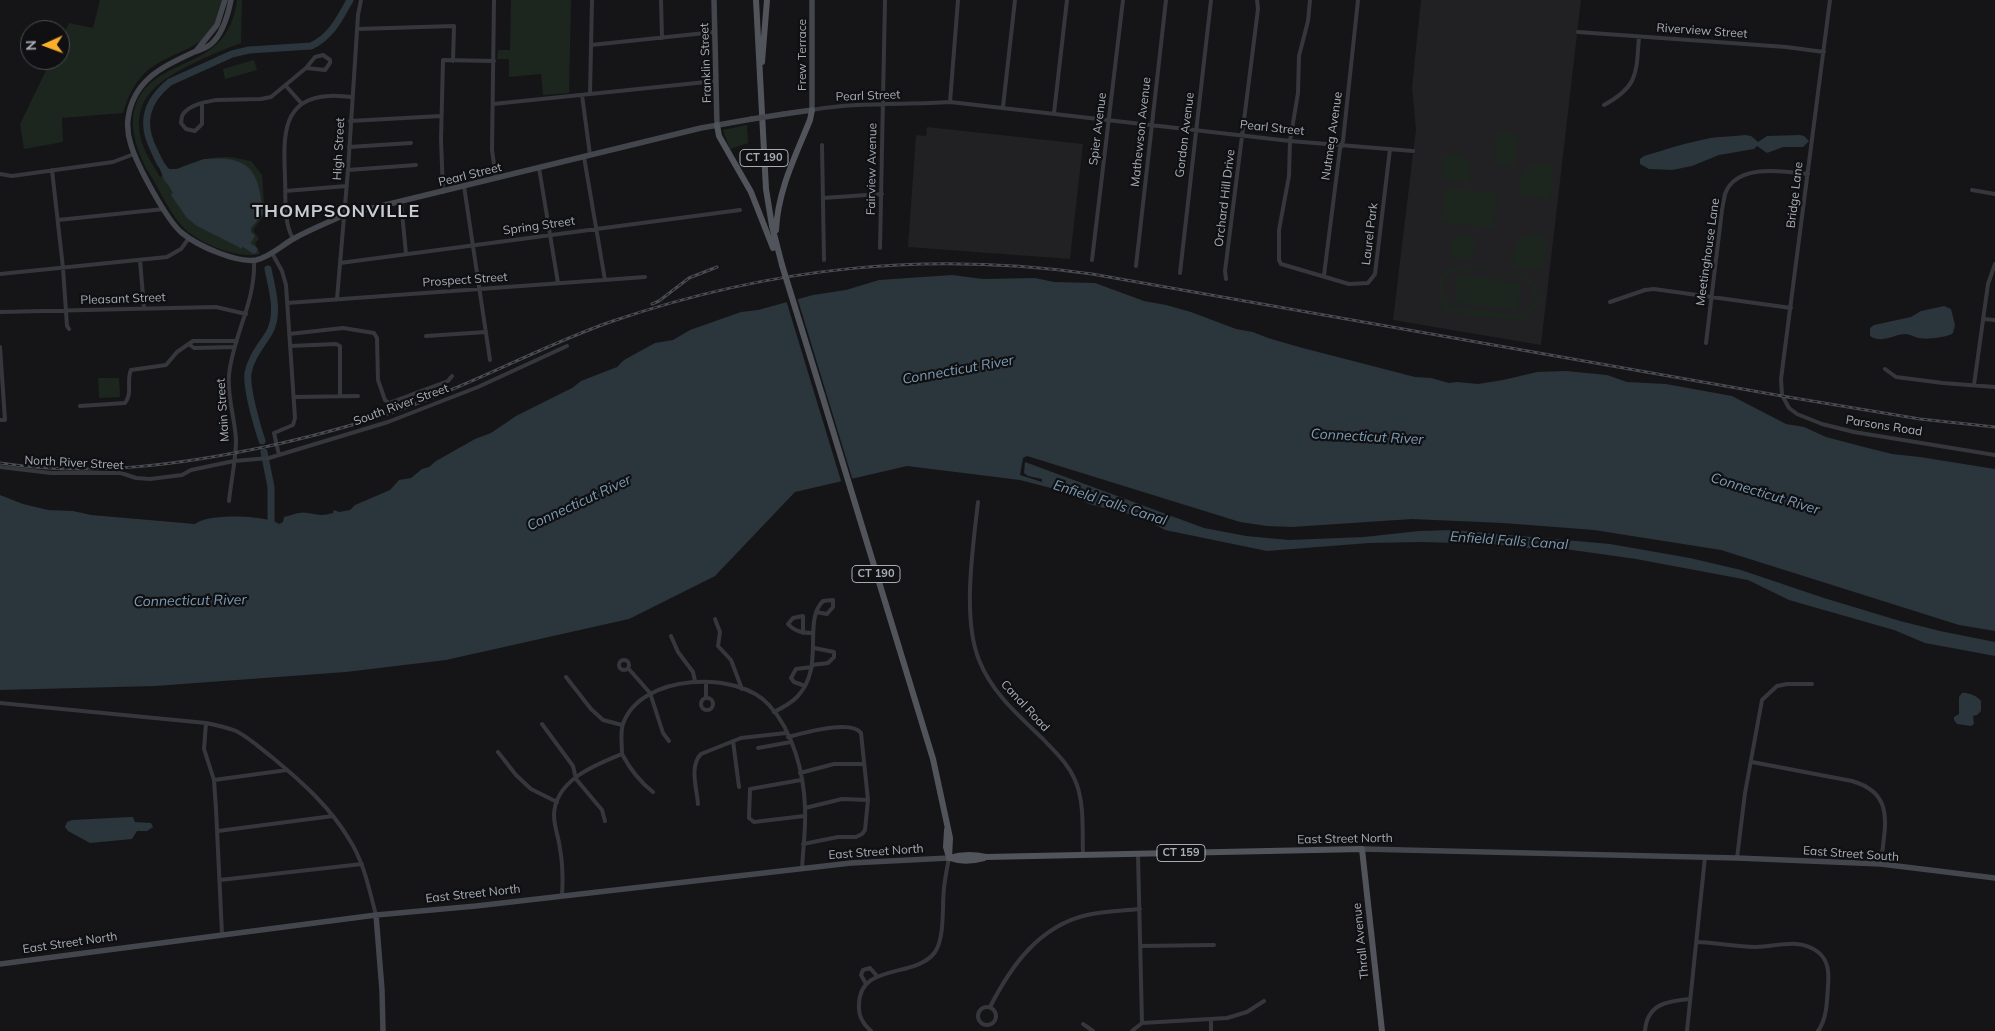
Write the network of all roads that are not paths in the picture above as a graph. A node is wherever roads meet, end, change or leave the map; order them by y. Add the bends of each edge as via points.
1 (225, 0) edge
2 (231, 0) edge
3 (361, 0) edge
4 (494, 0) edge
5 (592, 0) edge
6 (661, 0) edge
7 (714, 0) edge
8 (756, 0) edge
9 (768, 0) edge
10 (812, 0) edge
11 (885, 0) edge
12 (958, 0) edge
13 (1015, 0) edge
14 (1067, 0) edge
15 (1123, 0) edge
16 (1166, 0) edge
17 (1211, 0) edge
18 (1257, 0) edge
19 (1310, 0) edge
20 (1358, 0) edge
21 (1830, 0) edge
22 (357, 29) junction
23 (715, 32) junction
24 (1578, 32) dead end
25 (1639, 37) junction
26 (662, 38) junction
27 (591, 45) junction
28 (196, 51) junction
29 (1824, 52) junction
30 (453, 61) junction
31 (494, 61) junction
32 (306, 68) junction
33 (760, 76) junction
34 (716, 81) junction
35 (286, 86) junction
36 (590, 94) junction
37 (582, 95) junction
38 (352, 97) junction
39 (950, 102) junction
40 (202, 104) junction
41 (302, 104) junction
42 (493, 104) junction
43 (883, 105) junction
44 (1604, 105) dead end
45 (1003, 107) junction
46 (812, 110) junction
47 (1054, 113) junction
48 (441, 116) junction
49 (1109, 119) junction
50 (350, 122) junction
51 (1152, 124) junction
52 (717, 125) junction
53 (1196, 130) junction
54 (1243, 136) junction
55 (1290, 141) junction
56 (411, 142) dead end
57 (822, 145) dead end
58 (1340, 145) junction
59 (350, 148) junction
60 (1390, 149) junction
61 (1414, 151) dead end
62 (134, 154) junction
63 (587, 156) junction
64 (416, 165) dead end
65 (538, 168) junction
66 (52, 170) junction
67 (348, 170) junction
68 (0, 174) edge
69 (1808, 174) junction
70 (496, 178) junction
71 (347, 186) junction
72 (464, 186) junction
73 (1972, 190) dead end
74 (285, 192) junction
75 (444, 192) junction
76 (882, 194) junction
77 (1995, 194) edge
78 (823, 198) junction
79 (401, 202) junction
80 (164, 209) junction
81 (740, 210) dead end
82 (344, 215) junction
83 (58, 220) junction
84 (597, 229) junction
85 (550, 235) junction
86 (189, 238) junction
87 (775, 238) junction
88 (294, 239) junction
89 (474, 245) junction
90 (880, 248) dead end
91 (272, 252) junction
92 (406, 254) junction
93 (140, 260) junction
94 (254, 260) junction
95 (824, 260) dead end
96 (1092, 260) dead end
97 (340, 263) junction
98 (781, 263) junction
99 (1995, 264) edge
100 (1136, 266) dead end
101 (63, 268) junction
102 (1180, 273) dead end
103 (0, 274) edge
104 (1324, 275) junction
105 (645, 277) dead end
106 (1226, 279) dead end
107 (605, 280) junction
108 (558, 283) junction
109 (480, 289) junction
110 (1712, 296) junction
111 (336, 299) junction
112 (1610, 302) dead end
113 (287, 303) junction
114 (144, 308) junction
115 (1791, 308) junction
116 (66, 311) junction
117 (0, 312) edge
118 (246, 314) junction
119 (1983, 319) junction
120 (1995, 320) edge
121 (69, 329) dead end
122 (486, 332) junction
123 (290, 334) junction
124 (426, 336) dead end
125 (237, 341) junction
126 (1706, 343) dead end
127 (190, 345) junction
128 (290, 346) junction
129 (567, 346) dead end
130 (0, 347) edge
131 (235, 347) junction
132 (0, 352) edge
133 (490, 360) dead end
134 (1885, 369) dead end
135 (452, 376) dead end
136 (1974, 385) junction
137 (1995, 387) edge
138 (1, 388) edge
139 (1782, 394) joint
140 (340, 396) junction
141 (358, 396) dead end
142 (294, 397) junction
143 (80, 406) dead end
144 (2, 420) edge
145 (1995, 455) edge
146 (279, 456) junction
147 (234, 461) junction
148 (0, 467) edge
149 (229, 501) dead end
150 (978, 502) dead end
151 (816, 612) junction
152 (715, 619) dead end
153 (803, 633) junction
154 (813, 633) junction
155 (671, 636) dead end
156 (814, 648) junction
157 (812, 666) junction
158 (628, 668) dead end
159 (566, 677) dead end
160 (695, 681) junction
161 (706, 682) junction
162 (1812, 684) dead end
163 (805, 686) junction
164 (742, 689) junction
165 (650, 693) junction
166 (706, 698) dead end
167 (0, 703) edge
168 (774, 712) junction
169 (206, 723) junction
170 (542, 724) dead end
171 (622, 725) junction
172 (787, 735) junction
173 (669, 740) dead end
174 (733, 741) junction
175 (791, 742) junction
176 (758, 748) dead end
177 (498, 752) dead end
178 (622, 754) junction
179 (1752, 762) junction
180 (864, 764) junction
181 (287, 770) junction
182 (800, 773) junction
183 (576, 779) junction
184 (214, 780) junction
185 (801, 780) junction
186 (739, 787) dead end
187 (654, 792) dead end
188 (868, 800) junction
189 (557, 802) junction
190 (698, 804) dead end
191 (805, 808) junction
192 (333, 816) junction
193 (804, 816) junction
194 (605, 821) dead end
195 (218, 831) junction
196 (803, 844) junction
197 (1362, 849) junction
198 (1138, 854) junction
199 (1084, 855) junction
200 (1705, 857) junction
201 (949, 858) junction
202 (1737, 858) junction
203 (362, 864) junction
204 (1881, 864) junction
205 (802, 869) junction
206 (1995, 878) edge
207 (220, 880) junction
208 (562, 896) junction
209 (1140, 910) junction
210 (376, 915) junction
211 (222, 934) junction
212 (1697, 942) junction
213 (1214, 945) dead end
214 (1141, 946) junction
215 (0, 964) edge
216 (877, 976) junction
217 (866, 984) junction
218 (1690, 999) junction
219 (1264, 1001) dead end
220 (990, 1007) junction
221 (1211, 1019) junction
222 (1142, 1023) junction
223 (1083, 1024) dead end
224 (383, 1031) edge
225 (871, 1031) edge
226 (1093, 1031) edge
227 (1132, 1031) edge
228 (1211, 1031) edge
229 (1382, 1031) edge
230 (1645, 1031) edge
231 (1687, 1031) edge
232 (1818, 1031) edge

1 - 28 main road via 217,25
2 - 28 main road via 216,39 206,48
3 - 22 street, High Street
4 - 31 street
5 - 27 street
6 - 26 street
7 - 23 main road, Franklin Street
8 - 33 main road, CT 190
9 - 33 main road, CT 190
10 - 46 main road, Frew Terrace
11 - 43 street, Fairview Avenue
12 - 39 street
13 - 45 street
14 - 47 street
15 - 49 street, Spier Avenue
16 - 51 street, Mathewson Avenue
17 - 53 street, Gordon Avenue
18 - 54 street, Orchard Hill Drive
19 - 55 street
20 - 58 street, Nutmeg Avenue
21 - 29 street, Bridge Lane
22 - 30 street via 454,26
22 - 38 street, High Street
23 - 26 street
23 - 34 main road, Franklin Street
24 - 25 street, Riverview Street
25 - 29 street, Riverview Street
25 - 44 street via 1635,76 1631,84
26 - 27 street
27 - 36 street
28 - 62 main road via 155,72 137,93 128,123 128,137
29 - 69 street, Bridge Lane
30 - 31 street
30 - 48 street via 443,60
31 - 42 street
32 - 32 street via 318,56 324,55 330,60 325,70
32 - 35 street
33 - 87 main road, CT 190 via 765,177
34 - 36 street
34 - 52 main road, Franklin Street
35 - 40 street via 268,98 216,100
35 - 41 street
36 - 37 street
37 - 42 street
37 - 63 street
38 - 41 street via 322,96
38 - 50 street, High Street
39 - 43 street, Pearl Street
39 - 45 street, Pearl Street
40 - 40 street via 202,124 195,130 186,129 181,123 182,114
41 - 74 street via 292,114 286,128
42 - 70 street via 492,150
43 - 46 street, Pearl Street via 851,104
43 - 76 street, Fairview Avenue
45 - 47 street, Pearl Street
46 - 52 main road, Pearl Street, bridge
46 - 87 main road via 781,192
47 - 49 street, Pearl Street
48 - 50 street
48 - 75 street
49 - 51 street, Pearl Street
49 - 96 street, Spier Avenue
50 - 59 street, High Street
51 - 53 street, Pearl Street
51 - 100 street, Mathewson Avenue
52 - 63 main road, Pearl Street
52 - 98 main road via 721,140 747,184
53 - 54 street, Pearl Street
53 - 102 street, Gordon Avenue
54 - 55 street, Pearl Street
54 - 106 street, Orchard Hill Drive
55 - 58 street, Pearl Street
55 - 104 street, Laurel Park via 1289,176 1279,230 1279,260 1284,266
56 - 59 street
57 - 78 street
58 - 60 street, Pearl Street
58 - 104 street, Nutmeg Avenue
59 - 67 street, High Street
60 - 61 street, Pearl Street
60 - 104 street, Laurel Park via 1376,274 1368,282 1358,284 1340,282
62 - 66 street via 113,162
62 - 80 main road
63 - 65 main road, Pearl Street
63 - 84 street
64 - 67 street
65 - 70 main road, Pearl Street
65 - 85 street
66 - 68 street via 12,176
66 - 83 street
67 - 71 street, High Street
69 - 110 street, Meetinghouse Lane via 1758,171 1736,180 1728,188 1722,210
69 - 115 street, Bridge Lane
70 - 72 main road, Pearl Street
71 - 74 street
71 - 82 street, High Street
72 - 75 main road, Pearl Street
72 - 89 street
73 - 77 street
74 - 88 street via 286,222
75 - 79 main road, Pearl Street
76 - 78 street
76 - 90 street, Fairview Avenue
78 - 95 street
79 - 82 main road, Pearl Street
79 - 92 street
80 - 83 street
80 - 86 main road
81 - 84 street, Spring Street
82 - 88 main road, Pearl Street
82 - 97 street, High Street
83 - 101 street
84 - 85 street, Spring Street
84 - 107 street
85 - 89 street, Spring Street
85 - 108 street
86 - 93 street via 170,256
86 - 94 main road via 220,254
87 - 98 main road, CT 190
88 - 91 main road, Pearl Street
89 - 92 street, Spring Street
89 - 109 street
91 - 94 main road, Pearl Street
91 - 113 street via 284,276
92 - 97 street, Spring Street
93 - 101 street
93 - 114 street
94 - 118 street, Main Street via 253,289
97 - 111 street, High Street
98 - 201 main road, CT 190, bridge via 931,753 950,838
99 - 119 street via 1988,284
101 - 103 street
101 - 116 street
105 - 107 street, Prospect Street
107 - 108 street, Prospect Street
108 - 109 street, Prospect Street
109 - 111 street, Prospect Street
109 - 122 street
110 - 112 street via 1654,289
110 - 115 street
110 - 126 street, Meetinghouse Lane
111 - 113 street, Prospect Street
113 - 123 street
114 - 116 street, Pleasant Street
114 - 118 street, Pleasant Street via 216,307
115 - 139 street, Bridge Lane via 1781,379
116 - 117 street, Pleasant Street
116 - 121 street
118 - 125 street, Main Street
119 - 120 street
119 - 136 street
122 - 124 street
122 - 133 street
123 - 128 street
123 - 135 street via 343,328 374,333 377,338 378,380 389,403 448,381
125 - 127 street via 193,342
125 - 131 street, Main Street
127 - 131 street via 194,348
127 - 143 street via 177,352 166,365 131,370 125,403
128 - 140 street via 340,346
128 - 142 street
129 - 146 street, South River Street via 478,387 404,416
130 - 132 street
131 - 147 street, Main Street via 229,381 236,440
132 - 138 street
134 - 136 street via 1896,377
136 - 137 street
138 - 144 street
139 - 145 street, Parsons Road via 1794,412 1835,428
140 - 141 street
140 - 142 street
142 - 146 street via 294,424 274,433
146 - 147 street, South River Street
147 - 148 street, North River Street via 181,475 150,479 122,474 51,473
147 - 149 street, Main Street
150 - 199 street, Canal Road via 970,601 975,650 994,689 1063,759 1072,773 1080,798
151 - 151 street via 823,601 833,600 833,607 827,614
151 - 154 street
152 - 164 street via 720,632 718,646 731,660
153 - 153 street via 788,624 793,618 803,616
153 - 154 street
154 - 156 street
155 - 160 street
156 - 157 street
156 - 157 street via 830,650 834,656 828,663
157 - 163 street
157 - 163 street via 796,669 791,678
158 - 165 street
159 - 171 street via 591,710 604,720
160 - 161 street
160 - 165 street via 666,686
161 - 164 street
161 - 166 street
162 - 179 street via 1778,686 1762,700
163 - 168 street via 798,696
164 - 168 street via 762,699
165 - 171 street via 634,706
165 - 173 street via 663,733
167 - 169 street
168 - 172 street
169 - 181 street via 236,731
169 - 184 street via 204,749
170 - 183 street via 572,766
171 - 178 street
172 - 174 street
172 - 175 street
172 - 180 street via 831,728 858,729
174 - 186 street
174 - 190 street via 697,758
175 - 176 street
175 - 182 street
177 - 189 street via 516,776 531,789
178 - 183 street
178 - 187 street via 645,786
179 - 202 street
179 - 204 street via 1852,781 1877,793 1885,811
180 - 182 street via 834,764
180 - 188 street
181 - 184 street
181 - 192 street
182 - 185 street
183 - 189 street via 564,787
183 - 194 street via 602,810
184 - 195 street
185 - 191 street
185 - 193 street via 750,789 749,818 754,822
188 - 191 street via 842,799
188 - 196 street via 866,824 860,836
189 - 208 street via 554,814 563,876
191 - 193 street
192 - 195 street
192 - 203 street
193 - 196 street
195 - 207 street
196 - 205 street
197 - 198 main road, East Street North / CT 159
197 - 200 main road, East Street North / CT 159
197 - 229 main road, Thrall Avenue
198 - 199 main road, East Street North / CT 159
198 - 209 street
199 - 201 main road, East Street North / CT 159 via 960,855
200 - 202 main road, East Street South / CT 159
200 - 212 street
201 - 205 main road, East Street North / CT 159
201 - 216 street via 936,950 920,962
202 - 204 main road, East Street South / CT 159
203 - 207 street
203 - 210 street
204 - 206 main road, East Street South / CT 159
205 - 208 main road, East Street North / CT 159
207 - 211 street
208 - 210 main road, East Street North / CT 159
209 - 214 street
209 - 220 street via 1086,916 1052,930 1022,956
210 - 211 main road, East Street North / CT 159
210 - 224 main road
211 - 215 main road, East Street North / CT 159
212 - 218 street
212 - 232 street via 1756,947 1795,943 1812,948 1825,958 1829,973 1823,1024
213 - 214 street
214 - 222 street
216 - 217 street
216 - 217 street via 870,968 862,970
217 - 225 street via 858,1010
218 - 230 street via 1673,1000 1654,1008 1646,1019
218 - 231 street
219 - 221 street via 1240,1015
220 - 220 street via 979,1010 978,1020 982,1024 989,1025 995,1019 996,1014
221 - 222 street
221 - 228 street
222 - 227 street
223 - 226 street

